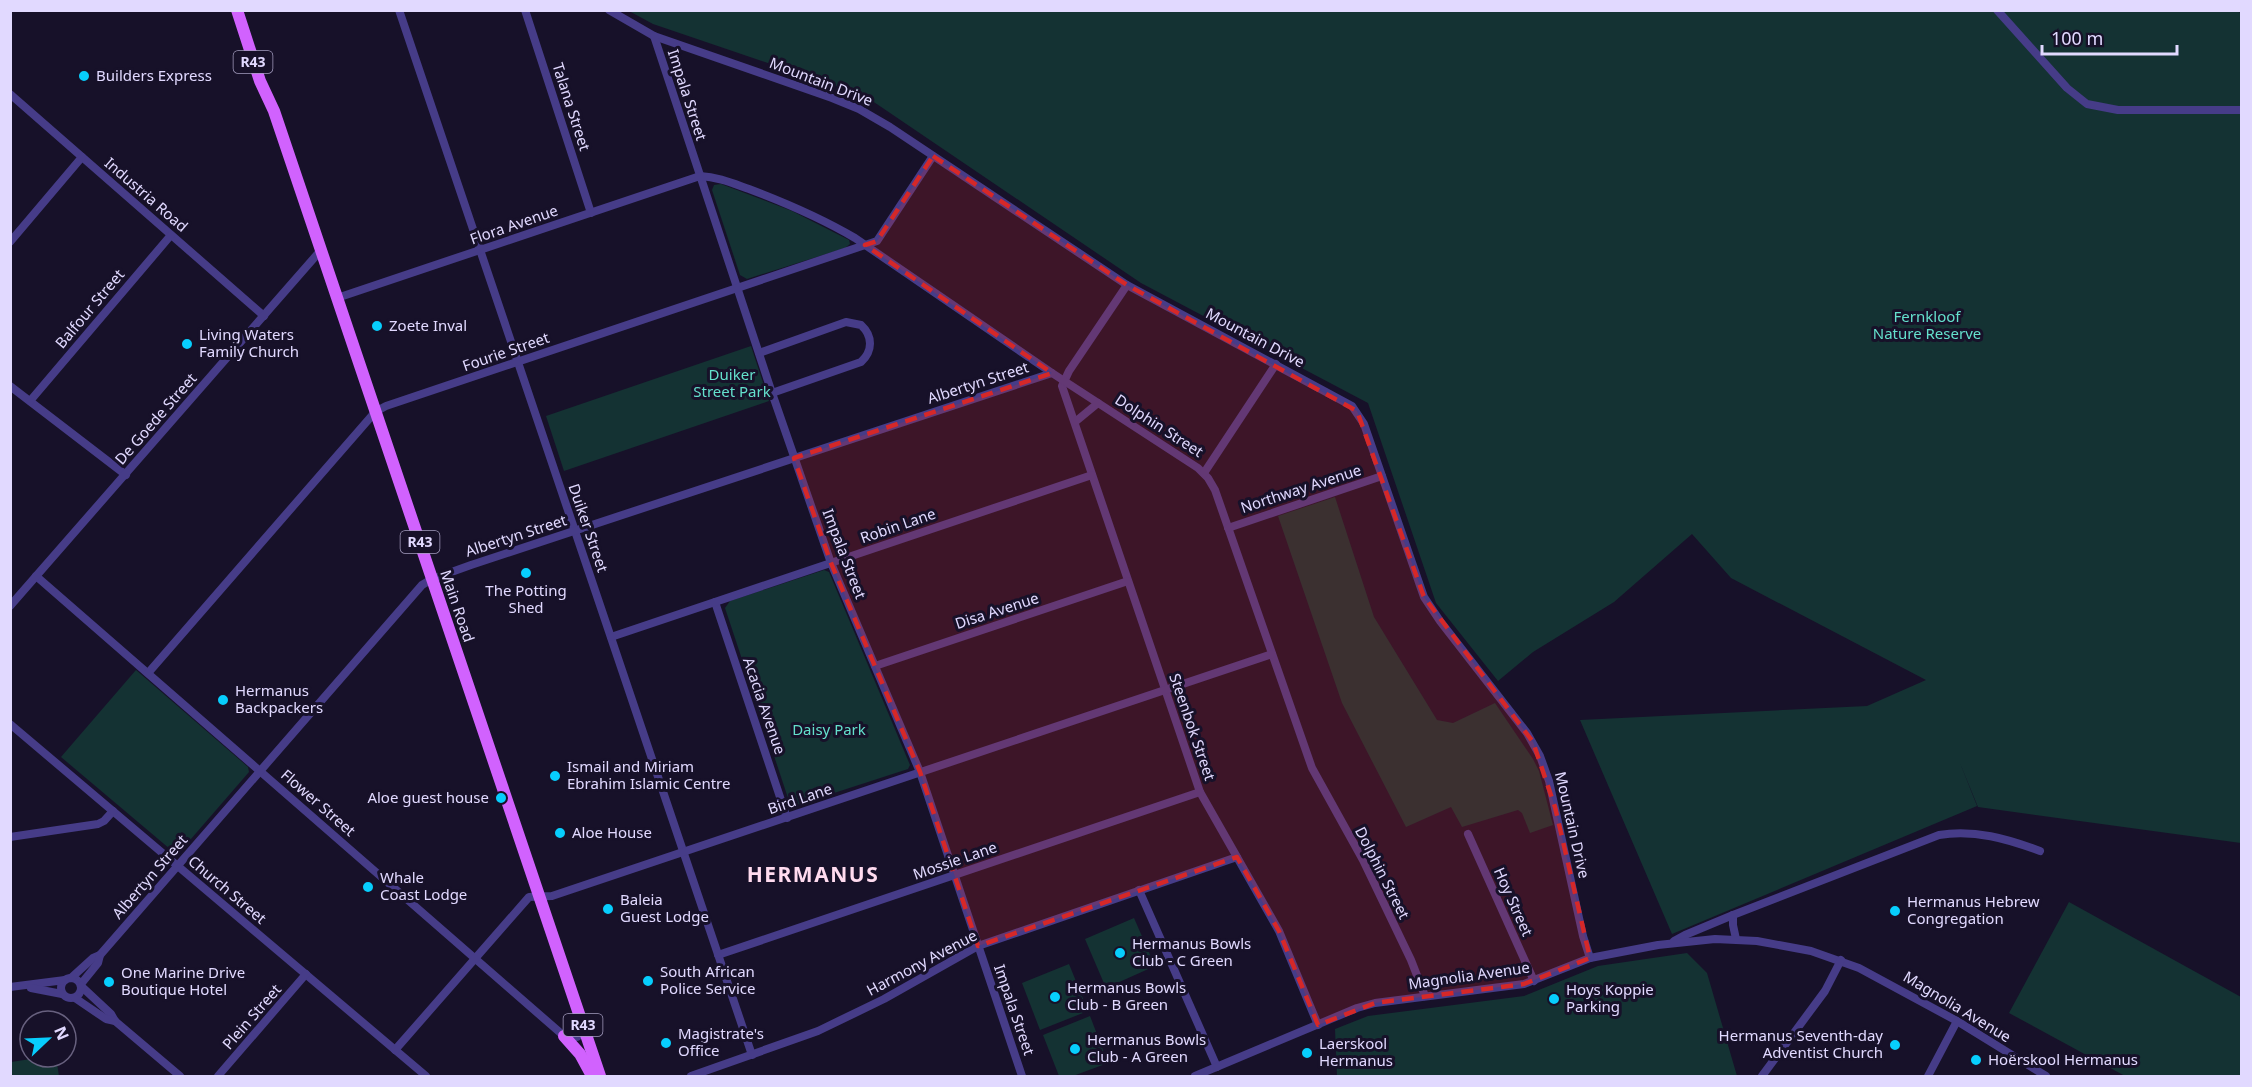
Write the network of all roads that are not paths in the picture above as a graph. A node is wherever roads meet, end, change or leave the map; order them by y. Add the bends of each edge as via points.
1 (237, 10) edge
2 (245, 10) edge
3 (399, 10) edge
4 (525, 10) edge
5 (609, 10) edge
6 (1997, 10) edge
7 (654, 36) junction
8 (10, 94) edge
9 (2241, 110) edge
10 (274, 111) junction
11 (933, 156) junction
12 (82, 157) junction
13 (700, 176) junction
14 (591, 213) junction
15 (171, 235) junction
16 (10, 242) edge
17 (866, 245) junction
18 (321, 250) junction
19 (480, 250) junction
20 (1128, 285) junction
21 (737, 288) junction
22 (337, 298) junction
23 (264, 316) junction
24 (759, 353) junction
25 (518, 362) junction
26 (1276, 364) junction
27 (1052, 373) junction
28 (1065, 381) junction
29 (10, 386) edge
30 (772, 393) junction
31 (30, 401) junction
32 (1098, 403) junction
33 (375, 412) junction
34 (1075, 423) junction
35 (794, 458) junction
36 (1204, 473) junction
37 (126, 475) junction
38 (1092, 475) junction
39 (1382, 476) junction
40 (1228, 528) junction
41 (575, 531) junction
42 (831, 563) junction
43 (36, 576) junction
44 (432, 579) junction
45 (1128, 581) junction
46 (715, 602) junction
47 (10, 606) edge
48 (611, 637) junction
49 (1272, 654) junction
50 (875, 666) junction
51 (148, 673) junction
52 (1165, 690) junction
53 (10, 724) edge
54 (260, 771) junction
55 (920, 772) junction
56 (1200, 792) junction
57 (113, 811) junction
58 (787, 818) junction
59 (1468, 834) dead end
60 (10, 837) edge
61 (2040, 851) dead end
62 (683, 852) junction
63 (1237, 857) junction
64 (178, 865) junction
65 (954, 875) junction
66 (1139, 891) junction
67 (539, 897) junction
68 (1733, 915) junction
69 (1736, 939) junction
70 (1673, 942) junction
71 (978, 946) junction
72 (718, 954) junction
73 (100, 955) junction
74 (475, 958) junction
75 (1590, 958) junction
76 (1841, 960) junction
77 (306, 974) junction
78 (68, 979) junction
79 (1534, 981) junction
80 (81, 985) junction
81 (25, 986) junction
82 (10, 987) edge
83 (62, 994) junction
84 (1425, 996) junction
85 (75, 998) junction
86 (115, 1021) junction
87 (1957, 1021) junction
88 (1318, 1025) junction
89 (585, 1031) junction
90 (564, 1036) junction
91 (395, 1050) junction
92 (752, 1055) junction
93 (1217, 1067) junction
94 (180, 1077) edge
95 (218, 1077) edge
96 (426, 1077) edge
97 (592, 1077) edge
98 (600, 1077) edge
99 (691, 1077) edge
100 (1023, 1077) edge
101 (1195, 1077) edge
102 (1762, 1077) edge
103 (1928, 1077) edge
104 (2046, 1077) edge

1 - 10 main road, Main Road / R43
2 - 10 main road, Main Road / R43
3 - 19 street, Duiker Street
4 - 14 street, Talana Street
5 - 7 street, Mountain Drive
6 - 9 street via 2086,104 2118,110
7 - 11 street, Mountain Drive via 859,109
7 - 13 street, Impala Street
8 - 12 street, Industria Road
10 - 18 main road, Main Road / R43
11 - 17 street, Fourie Street via 877,241
11 - 20 street, Mountain Drive
12 - 15 street, Industria Road
12 - 16 street
13 - 14 street, Flora Avenue
13 - 17 street, Dolphin Street via 714,177 779,200
13 - 21 street, Impala Street
14 - 19 street, Flora Avenue
15 - 23 street, Industria Road
15 - 31 street, Balfour Street
17 - 21 street, Fourie Street
17 - 27 street, Dolphin Street
18 - 22 main road, Main Road / R43
18 - 23 street, De Goede Street
19 - 22 street, Flora Avenue
19 - 25 street, Duiker Street
20 - 26 street, Mountain Drive
20 - 28 street
21 - 24 street, Impala Street
21 - 25 street, Fourie Street
22 - 33 main road, Main Road / R43
23 - 37 street, De Goede Street
24 - 30 street, Impala Street
24 - 30 street via 846,322 861,325 870,337 870,351 861,362
25 - 33 street, Fourie Street
25 - 41 street, Duiker Street
26 - 36 street
26 - 39 street, Mountain Drive via 1352,406 1364,424
27 - 28 street, Dolphin Street
27 - 35 street, Albertyn Street
28 - 32 street, Dolphin Street
28 - 34 street, Steenbok Street via 1062,386
29 - 31 street
30 - 35 street, Impala Street
31 - 37 street
32 - 34 street
32 - 36 street, Dolphin Street
33 - 44 main road, Main Road / R43
33 - 51 street, Fourie Street
34 - 38 street, Steenbok Street
35 - 41 street, Albertyn Street
35 - 42 street, Impala Street
36 - 40 street, Dolphin Street via 1215,490
37 - 43 street, De Goede Street
38 - 42 street, Robin Lane
38 - 45 street, Steenbok Street
39 - 40 street, Northway Avenue
39 - 75 street, Mountain Drive via 1429,606 1527,733 1540,756
40 - 49 street, Dolphin Street
41 - 44 street, Albertyn Street
41 - 48 street, Duiker Street
42 - 46 street, Robin Lane
42 - 50 street, Impala Street
43 - 47 street, De Goede Street
43 - 51 street, Flower Street
44 - 54 street, Albertyn Street via 417,590
44 - 67 main road, Main Road / R43
45 - 50 street, Disa Avenue
45 - 52 street, Steenbok Street
46 - 48 street, Robin Lane
46 - 58 street, Acacia Avenue
48 - 62 street, Duiker Street
49 - 52 street, Bird Lane
49 - 84 street, Dolphin Street via 1312,768 1363,860
50 - 55 street, Impala Street
51 - 54 street, Flower Street
52 - 55 street, Bird Lane
52 - 56 street, Steenbok Street
53 - 57 street, Church Street
54 - 64 street, Albertyn Street
54 - 74 street, Flower Street
55 - 58 street, Bird Lane
55 - 65 street, Impala Street
56 - 63 street, Steenbok Street
56 - 65 street, Mossie Lane
57 - 60 street via 98,824
57 - 64 street, Church Street
58 - 62 street, Bird Lane
59 - 79 street, Hoy Street
61 - 68 street via 1971,833 1939,835
62 - 67 street, Bird Lane via 552,897
62 - 72 street, Duiker Street
63 - 66 street, Harmony Avenue
63 - 88 street, Steenbok Street via 1279,931
64 - 73 street, Albertyn Street
64 - 77 street, Church Street
65 - 71 street, Impala Street
65 - 72 street, Mossie Lane
66 - 71 street, Harmony Avenue
66 - 93 street
67 - 74 street, Bird Lane via 525,900
67 - 89 main road, Main Road / R43
68 - 69 street
68 - 70 street
69 - 70 street, Magnolia Avenue
69 - 76 street, Magnolia Avenue via 1796,947
70 - 75 street, Magnolia Avenue
71 - 92 street, Harmony Avenue via 870,1006 818,1031
71 - 100 street, Impala Street
72 - 92 street, Duiker Street
73 - 78 street, Albertyn Street
73 - 80 street, Albertyn Street
74 - 90 street, Flower Street
74 - 91 street, Bird Lane
75 - 79 street, Magnolia Avenue
76 - 87 street, Magnolia Avenue
76 - 102 street via 1825,992
77 - 91 street, Church Street
77 - 95 street, Plein Street
78 - 80 street
78 - 81 street
78 - 83 street via 61,987
79 - 84 street, Magnolia Avenue
80 - 85 street
80 - 86 street
81 - 82 street
81 - 83 street
83 - 85 street
84 - 88 street, Magnolia Avenue via 1375,1003
85 - 86 street
86 - 94 street
87 - 103 street
87 - 104 street, Magnolia Avenue
88 - 93 street, Magnolia Avenue
89 - 90 street via 577,1037
89 - 98 main road, Main Road / R43
90 - 97 main road via 580,1054
91 - 96 street, Church Street
92 - 99 street, Harmony Avenue
93 - 101 street, Magnolia Avenue

